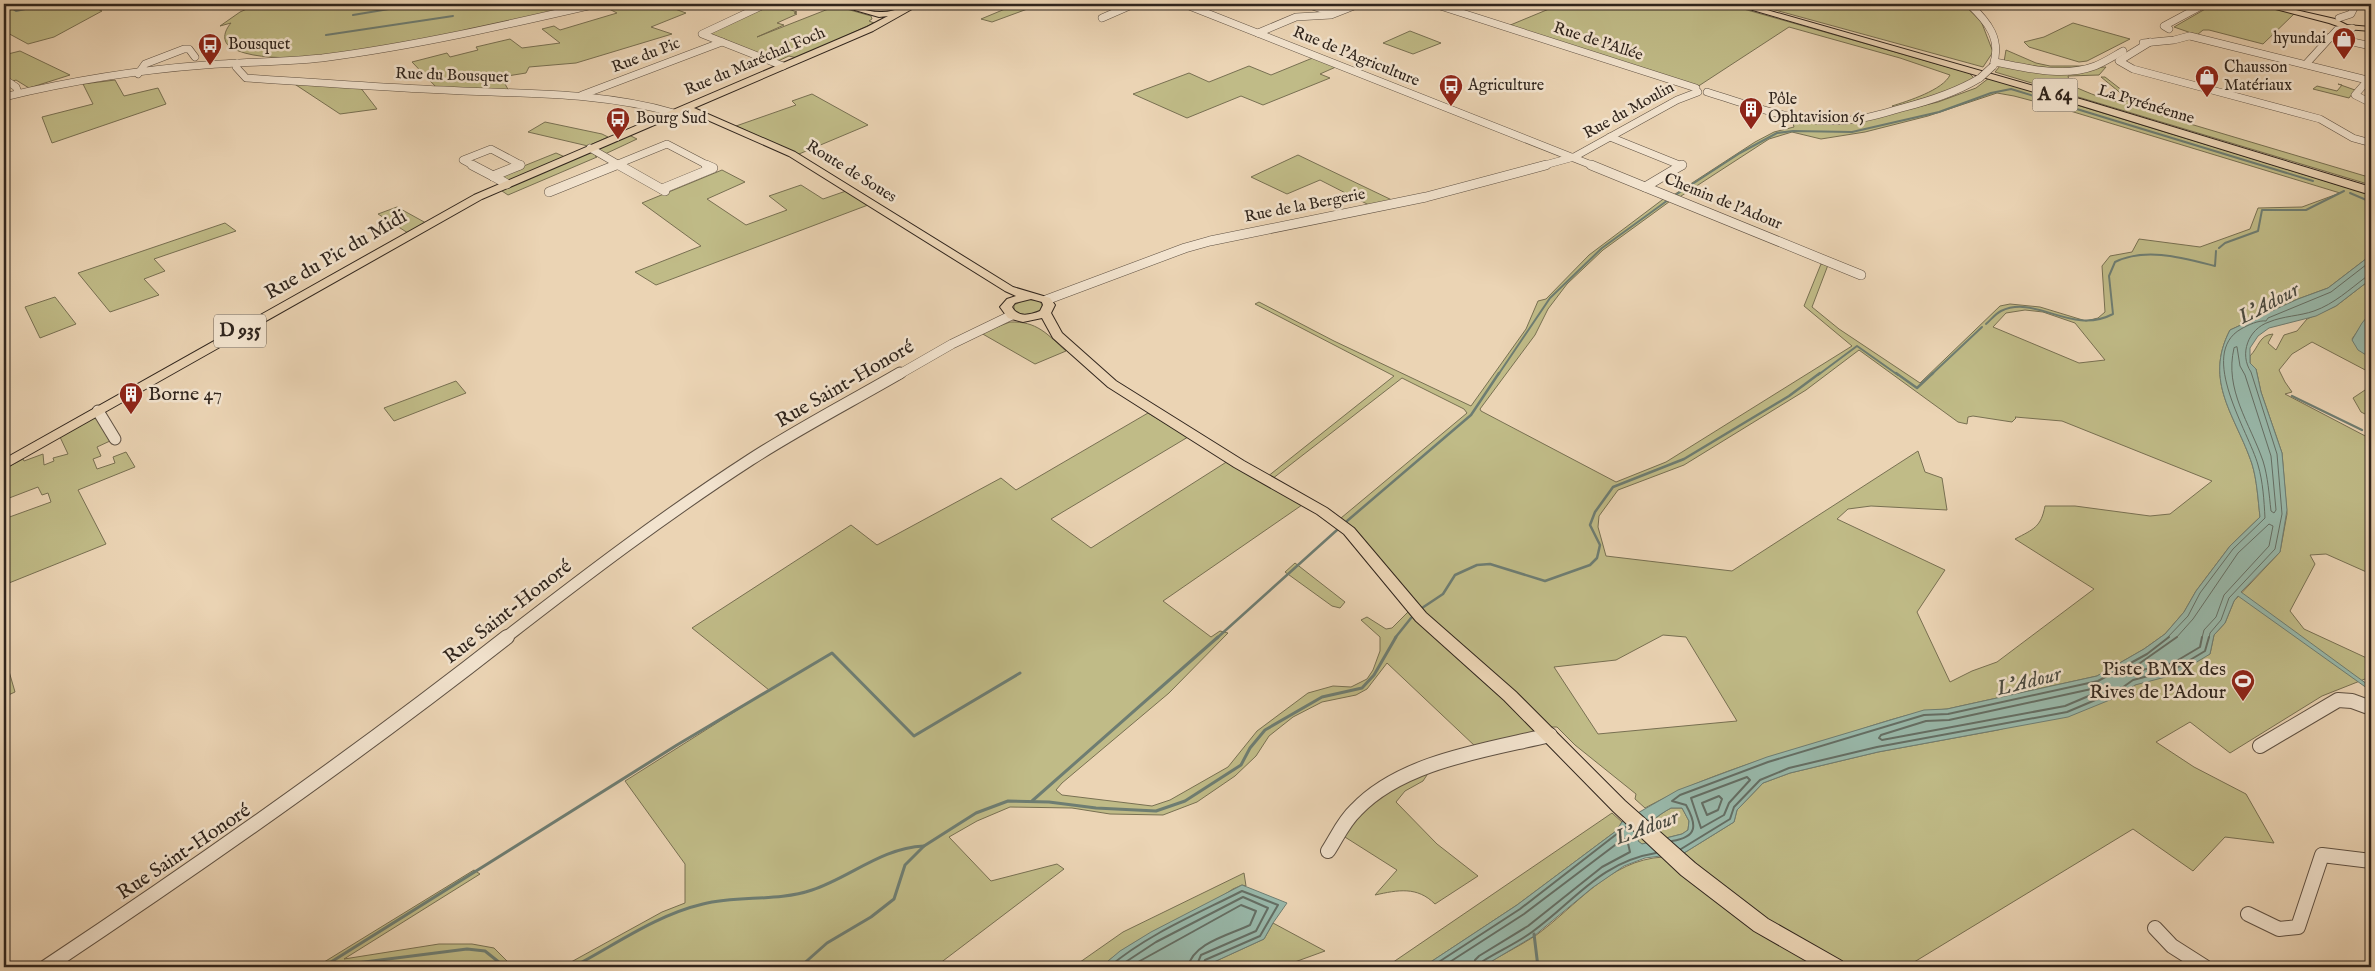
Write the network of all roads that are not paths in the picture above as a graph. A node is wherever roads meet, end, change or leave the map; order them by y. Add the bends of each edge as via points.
1 (598, 4) edge
2 (766, 4) edge
3 (838, 4) edge
4 (917, 4) edge
5 (1134, 4) edge
6 (1184, 4) edge
7 (1306, 4) edge
8 (1357, 4) edge
9 (1434, 4) edge
10 (1737, 4) edge
11 (1748, 4) edge
12 (1969, 4) edge
13 (2205, 4) edge
14 (2260, 4) edge
15 (2269, 4) edge
16 (2356, 4) edge
17 (1336, 13) junction
18 (2350, 14) junction
19 (882, 18) junction
20 (1102, 18) dead end
21 (2335, 22) junction
22 (2363, 26) edge
23 (1258, 33) junction
24 (2174, 34) junction
25 (2190, 36) junction
26 (2330, 37) junction
27 (722, 42) junction
28 (2150, 42) junction
29 (2371, 46) edge
30 (195, 57) dead end
31 (237, 63) junction
32 (1994, 64) junction
33 (2306, 64) junction
34 (783, 66) junction
35 (138, 74) junction
36 (4, 79) edge
37 (2369, 80) edge
38 (1697, 90) junction
39 (18, 92) junction
40 (580, 95) junction
41 (4, 97) edge
42 (2371, 103) edge
43 (688, 108) junction
44 (674, 113) junction
45 (1610, 137) junction
46 (2371, 143) edge
47 (590, 148) junction
48 (1574, 157) junction
49 (617, 163) junction
50 (493, 176) junction
51 (507, 184) junction
52 (1645, 187) junction
53 (2371, 190) edge
54 (549, 192) dead end
55 (478, 197) joint
56 (1861, 275) dead end
57 (990, 278) junction
58 (1031, 295) junction
59 (1046, 300) junction
60 (1010, 309) junction
61 (1045, 313) junction
62 (1027, 319) junction
63 (1057, 335) junction
64 (98, 411) junction
65 (115, 439) dead end
66 (4, 465) edge
67 (2371, 708) edge
68 (1550, 735) junction
69 (2260, 746) dead end
70 (1328, 851) dead end
71 (2371, 861) edge
72 (2248, 914) dead end
73 (2155, 928) dead end
74 (46, 967) edge
75 (1835, 967) edge
76 (2206, 967) edge

1 - 31 street via 372,51
2 - 27 street via 702,34
3 - 19 main road
4 - 19 main road, Rue du Maréchal Foch via 904,12
5 - 20 street
6 - 23 street, Rue de l'Agriculture
7 - 17 street
8 - 17 street
9 - 38 street, Rue de l'Allée
10 - 53 highway, La Pyrénéenne / A 64
11 - 53 highway, La Pyrénéenne / A 64 via 2086,101
12 - 32 street via 1995,34 1998,45
13 - 24 street via 2164,26
14 - 21 main road
15 - 21 main road
16 - 18 street
17 - 23 street via 1296,17
18 - 21 street
18 - 22 street
19 - 34 main road, Rue du Maréchal Foch / D 935
21 - 22 main road
21 - 26 street
23 - 48 street, Rue de l'Agriculture
24 - 25 street
24 - 25 street
24 - 28 street
25 - 33 street
26 - 29 street
26 - 33 street
27 - 34 street
27 - 40 street, Rue du Pic
28 - 32 street via 2133,46 2092,67 2077,70
28 - 46 street via 2119,61 2133,69 2326,121 2353,138
30 - 35 street via 189,49 184,49 145,64
31 - 35 street
31 - 40 street, Rue du Bousquet via 236,67 246,78
32 - 38 street, Rue de l'Allée, bridge via 1966,88 1931,101 1844,121 1788,116 1707,92 1705,88
33 - 37 street
34 - 43 main road, Rue du Maréchal Foch / D 935
35 - 39 street
36 - 39 street
37 - 42 street via 2355,95
38 - 45 street, Rue du Moulin
39 - 41 street
40 - 44 street, Rue du Bousquet
43 - 44 main road, Rue du Maréchal Foch / D 935
43 - 57 main road, Route de Soues via 810,163
44 - 47 main road, Rue du Maréchal Foch / D 935
45 - 48 street, Rue du Moulin
45 - 52 street via 1683,166
47 - 49 street
47 - 51 main road, Rue du Maréchal Foch / D 935
48 - 52 street, Chemin de l'Adour
48 - 59 street, Rue de la Bergerie via 1426,197 1184,248
49 - 49 street via 664,190 713,168 669,144
49 - 54 street
50 - 50 street via 521,165 491,149 463,160
50 - 51 street
51 - 55 main road, Rue du Maréchal Foch / D 935
52 - 56 street, Chemin de l'Adour
55 - 64 main road, Rue du Pic du Midi / D 935
57 - 58 main road, Route de Soues via 1014,292
57 - 60 main road, Route de Soues via 1003,291
58 - 59 main road
58 - 60 main road via 1017,297
59 - 61 main road via 1049,305
60 - 62 main road
60 - 74 street, Rue Saint-Honoré via 986,326 760,454 683,505 552,600 288,804
61 - 62 main road
61 - 63 main road
62 - 63 main road
63 - 68 main road via 1112,384 1137,401 1322,511 1349,531 1408,604
64 - 65 street
64 - 66 main road, Rue du Pic du Midi / D 935
67 - 69 street via 2352,700 2338,700
68 - 70 street via 1430,766 1397,780 1356,808
68 - 75 main road via 1619,806 1688,869 1761,925
71 - 72 street via 2322,855 2298,927 2284,932
73 - 76 street via 2172,946

